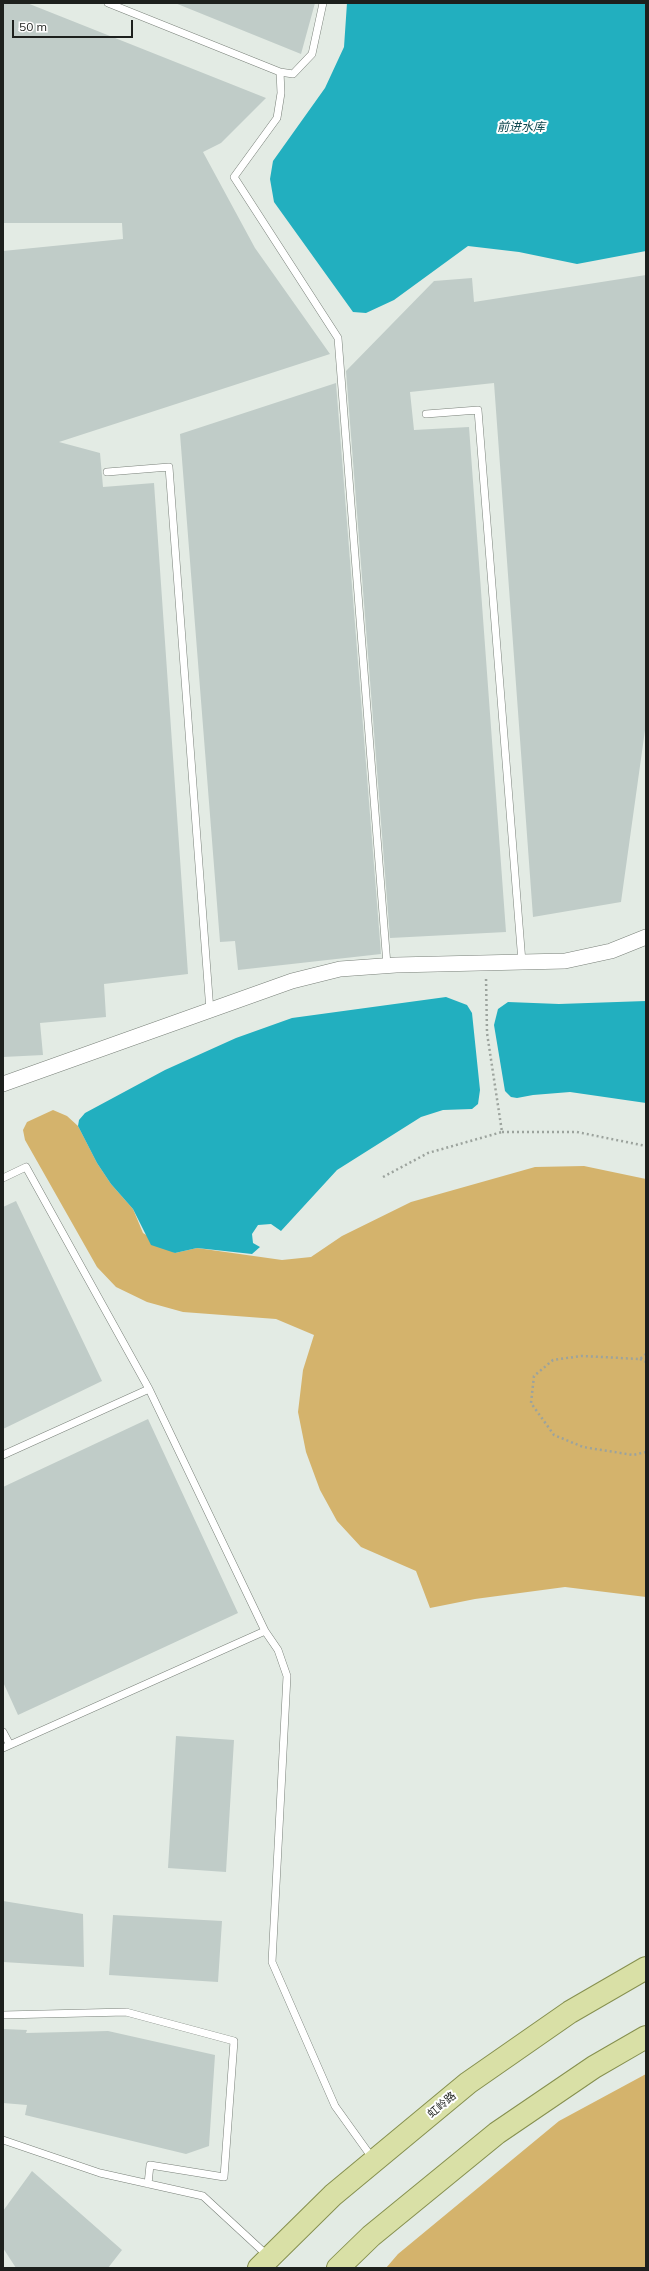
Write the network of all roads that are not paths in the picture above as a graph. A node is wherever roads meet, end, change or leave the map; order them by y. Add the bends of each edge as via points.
1 (108, 3) edge
2 (323, 3) edge
3 (280, 72) junction
4 (426, 414) dead end
5 (107, 472) dead end
6 (646, 937) edge
7 (522, 962) junction
8 (387, 966) junction
9 (210, 1011) junction
10 (3, 1084) edge
11 (3, 1178) edge
12 (149, 1389) junction
13 (3, 1455) edge
14 (265, 1631) junction
15 (3, 1732) edge
16 (6, 1747) edge
17 (646, 1968) edge
18 (3, 2015) edge
19 (646, 2037) edge
20 (3, 2140) edge
21 (374, 2161) junction
22 (148, 2184) junction
23 (264, 2263) edge
24 (338, 2268) edge

1 - 3 lane
2 - 3 lane via 312,54 294,74
3 - 8 lane via 281,93 277,118 234,177 338,338
4 - 7 lane via 478,410
5 - 9 lane via 169,467
6 - 7 street via 611,951 565,961
7 - 8 street
8 - 9 street via 340,969 292,980
9 - 10 street
11 - 12 lane via 26,1167
12 - 13 lane
12 - 14 lane
14 - 16 lane
14 - 21 lane via 278,1650 287,1676 272,1962 335,2106
15 - 16 lane
17 - 21 main road, 虹岭路 via 570,2012 468,2083
18 - 22 lane via 126,2012 234,2041 224,2177 150,2165
19 - 24 main road via 594,2067 497,2133 371,2236
20 - 22 lane via 100,2173
21 - 23 main road, 虹岭路 via 333,2195
22 - 23 lane via 203,2196

